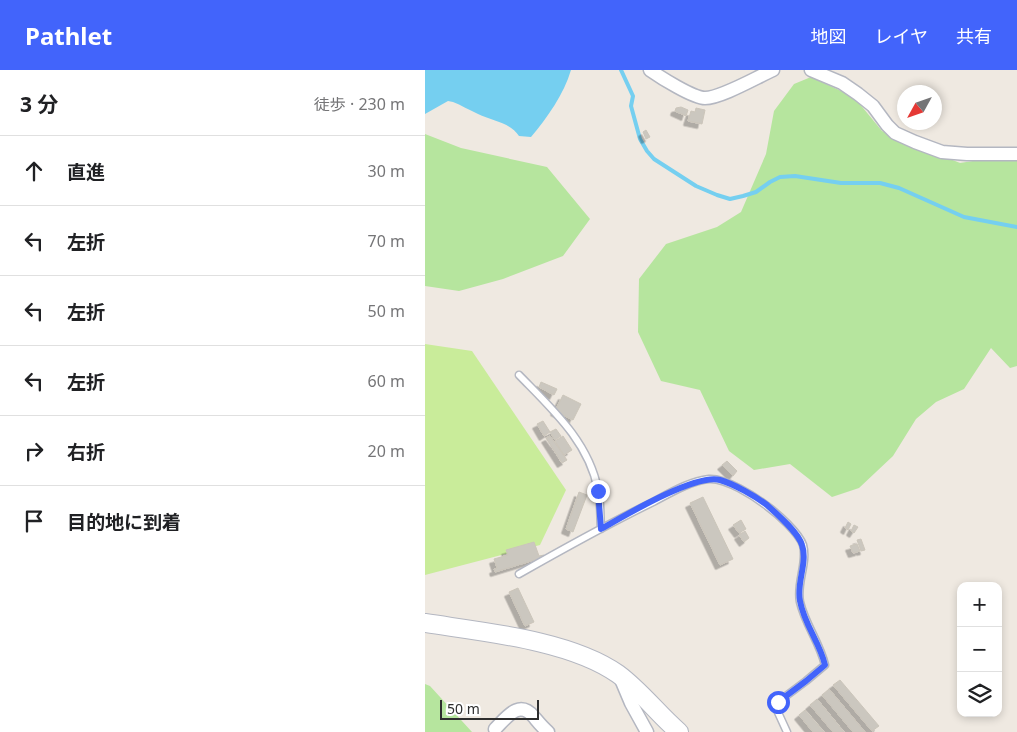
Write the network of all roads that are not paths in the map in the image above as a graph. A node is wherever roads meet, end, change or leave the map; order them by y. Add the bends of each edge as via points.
1 (650, 70) edge
2 (773, 70) edge
3 (811, 70) edge
4 (1017, 154) edge
5 (519, 375) dead end
6 (601, 529) junction
7 (519, 574) dead end
8 (425, 624) edge
9 (619, 675) junction
10 (495, 728) dead end
11 (548, 732) edge
12 (647, 732) edge
13 (679, 732) edge
14 (787, 732) edge

1 - 2 street via 706,98
3 - 4 street via 842,83 858,94 873,106 895,133 915,142 942,152
5 - 6 lane via 568,426 591,464 598,491
6 - 7 lane
6 - 14 lane via 684,486 709,479 719,479 750,494 782,518 802,544 804,557 799,600 825,665 778,702 776,708
8 - 9 street via 510,637 573,652 599,662
9 - 12 street
9 - 13 street
10 - 11 street via 514,710 523,709

